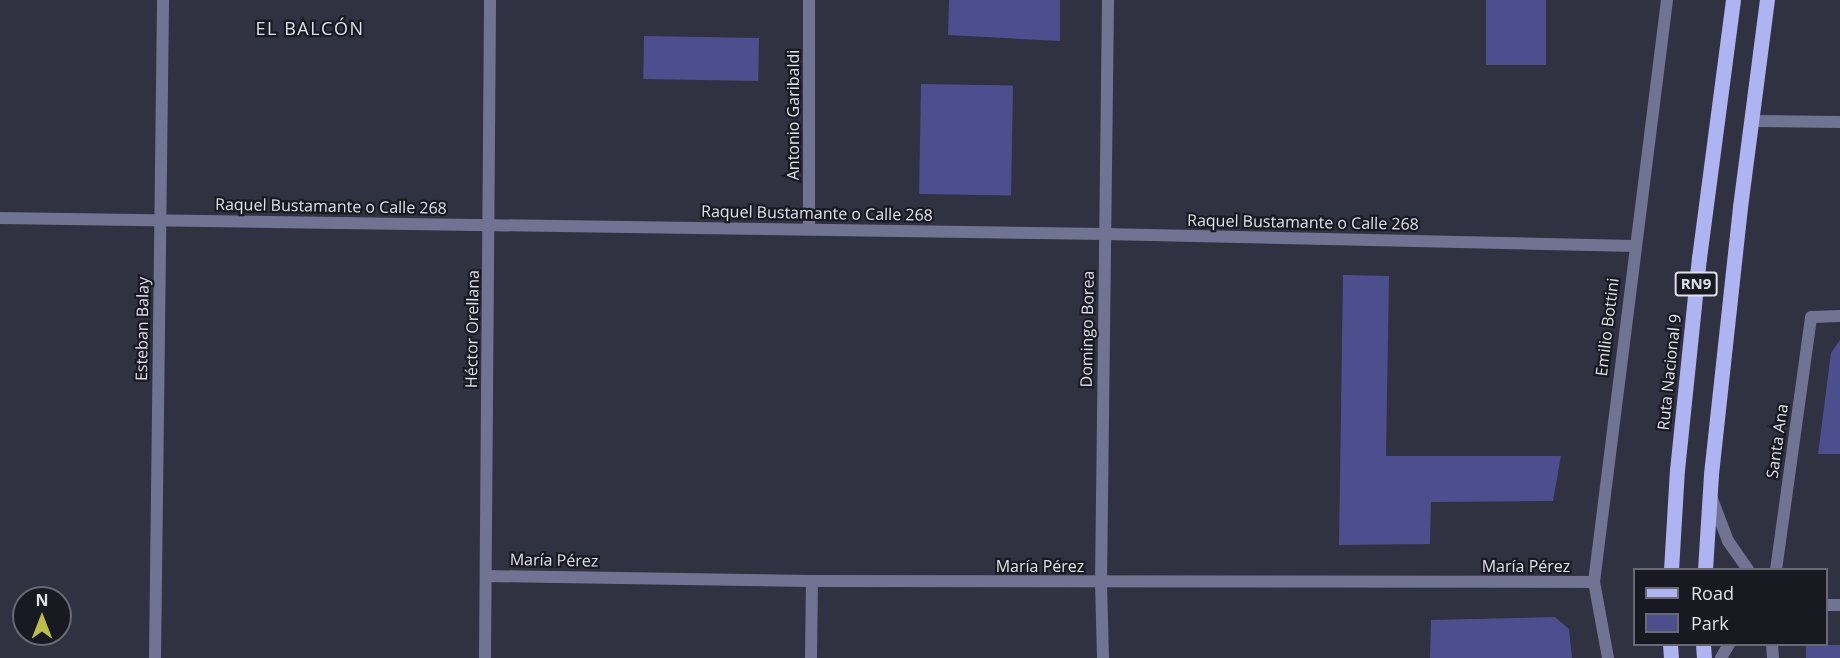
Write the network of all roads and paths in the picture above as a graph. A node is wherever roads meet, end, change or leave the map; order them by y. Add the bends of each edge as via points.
1 (163, 0) edge
2 (490, 0) edge
3 (809, 0) edge
4 (1108, 0) edge
5 (1666, 0) edge
6 (1733, 0) edge
7 (1767, 0) edge
8 (1751, 121) junction
9 (1840, 122) edge
10 (0, 218) edge
11 (160, 219) junction
12 (490, 225) junction
13 (809, 229) junction
14 (1105, 234) junction
15 (1634, 246) junction
16 (1840, 316) edge
17 (1710, 494) junction
18 (1671, 568) edge
19 (1705, 568) edge
20 (1747, 568) edge
21 (1776, 568) edge
22 (486, 576) junction
23 (812, 581) junction
24 (1594, 582) junction
25 (1101, 583) junction
26 (155, 658) edge
27 (485, 658) edge
28 (811, 658) edge
29 (1102, 658) edge
30 (1608, 658) edge

1 - 11 street, Esteban Balay
2 - 12 street, Héctor Orellana
3 - 13 street, Antonio Garibaldi
4 - 14 street, Domingo Borea
5 - 15 street, Emilio Bottini
6 - 18 main road, Ruta Nacional 9 / RN9 via 1696,280
7 - 8 main road, RN9
8 - 9 street
8 - 17 main road, RN9
10 - 11 street, Raquel Bustamante o Calle 268
11 - 12 street, Raquel Bustamante o Calle 268
11 - 26 street, Esteban Balay
12 - 13 street, Raquel Bustamante o Calle 268
12 - 22 street, Héctor Orellana
13 - 14 street, Raquel Bustamante o Calle 268
14 - 15 street, Raquel Bustamante o Calle 268
14 - 25 street, Domingo Borea
15 - 24 street, Emilio Bottini
16 - 21 street, Santa Ana via 1811,317
17 - 19 main road, RN9
17 - 20 street via 1728,541
22 - 23 street, María Pérez
22 - 27 street, Héctor Orellana
23 - 25 street, María Pérez
23 - 28 street
24 - 25 street, María Pérez
24 - 30 street, Emilio Bottini
25 - 29 street, Domingo Borea

